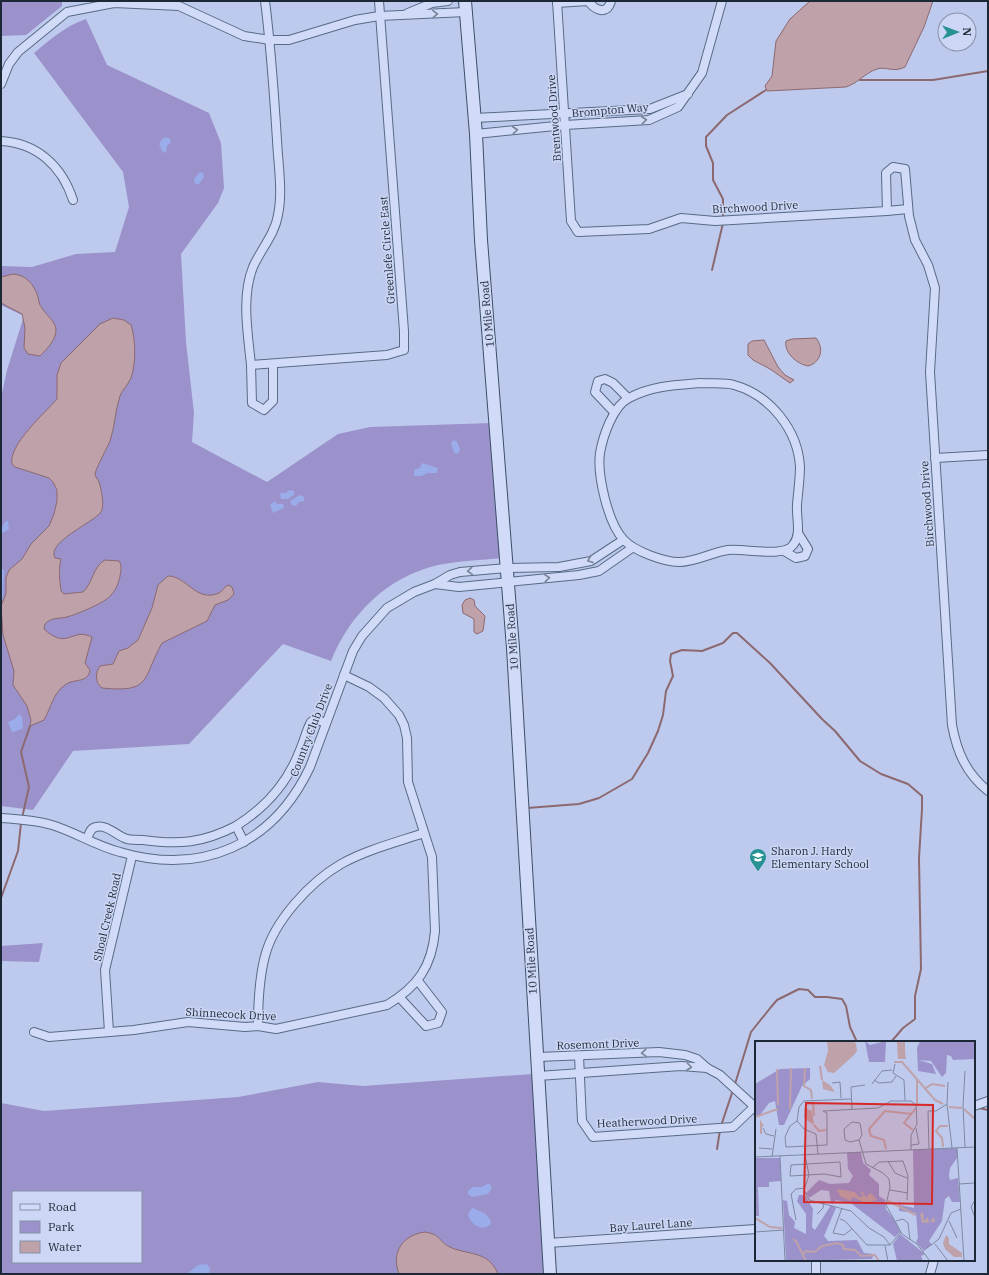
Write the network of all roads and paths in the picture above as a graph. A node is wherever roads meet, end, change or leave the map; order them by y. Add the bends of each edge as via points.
1 (264, 1) edge
2 (379, 1) edge
3 (448, 1) edge
4 (611, 1) edge
5 (722, 1) edge
6 (136, 2) edge
7 (557, 2) edge
8 (465, 7) edge
9 (403, 14) junction
10 (380, 16) junction
11 (270, 40) junction
12 (1, 84) edge
13 (689, 94) junction
14 (565, 113) junction
15 (474, 118) junction
16 (565, 125) junction
17 (476, 134) junction
18 (1, 141) edge
19 (73, 200) dead end
20 (908, 209) junction
21 (887, 211) junction
22 (578, 232) joint
23 (273, 364) junction
24 (251, 365) junction
25 (628, 398) junction
26 (614, 412) junction
27 (988, 455) edge
28 (935, 458) junction
29 (798, 533) junction
30 (623, 540) junction
31 (632, 548) junction
32 (784, 551) junction
33 (507, 568) junction
34 (508, 583) junction
35 (435, 584) junction
36 (344, 674) junction
37 (326, 723) junction
38 (988, 791) edge
39 (1, 818) edge
40 (236, 826) junction
41 (424, 833) junction
42 (87, 839) junction
43 (244, 842) junction
44 (132, 856) junction
45 (418, 981) junction
46 (400, 998) junction
47 (258, 1026) junction
48 (34, 1032) dead end
49 (109, 1032) junction
50 (659, 1052) junction
51 (580, 1056) junction
52 (538, 1057) junction
53 (659, 1068) junction
54 (707, 1068) junction
55 (580, 1072) junction
56 (538, 1076) junction
57 (988, 1101) edge
58 (975, 1106) edge
59 (755, 1108) edge
60 (755, 1229) edge
61 (548, 1243) junction
62 (816, 1261) edge
63 (934, 1261) edge
64 (550, 1274) edge
65 (816, 1274) edge
66 (930, 1274) edge

1 - 11 street
2 - 10 street
3 - 9 street via 432,3
4 - 7 street via 608,7 602,10 596,9 588,1
5 - 13 street, Brompton Way via 702,73
6 - 11 street via 179,6 244,36
6 - 12 street via 114,3 67,12 18,52 9,64
7 - 14 street, Brentwood Drive
9 -> 8 street
8 - 15 main road, 10 Mile Road
9 - 10 street
10 - 11 street via 354,20 289,40
10 - 23 street, Greenlefe Circle East via 404,350 387,355
11 - 24 street via 280,191 279,210 270,236 253,267 247,289
13 - 14 street, Brompton Way via 650,109
16 -> 13 street, Brompton Way via 649,120 678,107
14 - 15 street, Brompton Way
14 - 16 street, Brentwood Drive
15 - 17 main road, 10 Mile Road
17 -> 16 street, Brompton Way
16 - 22 street, Brentwood Drive via 571,220
17 - 33 main road, 10 Mile Road via 481,240
18 - 19 street via 21,144 41,154 68,182
20 - 21 street, Birchwood Drive
20 - 21 street, Birchwood Drive via 905,170 893,167 886,173
20 - 28 street, Birchwood Drive via 915,240 928,265 935,288 930,372
21 - 22 street, Birchwood Drive via 715,221 681,218 649,229
23 - 24 street, Greenlefe Circle East
23 - 24 street via 273,401 264,410 252,403
25 - 26 street
25 - 26 street via 606,379 598,381 595,392
25 - 29 street via 661,386 700,383 734,385 766,401 791,432 796,447 800,466 796,511
26 - 30 street via 600,453 602,480 611,519
27 - 28 street
28 - 38 street, Birchwood Drive via 955,744 969,773
29 - 32 street via 793,546
29 - 32 street via 808,549 805,556 796,558
30 - 31 street
30 -> 33 street, Country Club Drive via 592,561 559,567
31 - 32 street via 678,562 728,550
34 -> 31 street, Country Club Drive via 579,576 599,571
33 - 34 main road, 10 Mile Road
33 -> 35 street, Country Club Drive via 460,572
34 - 35 street, Country Club Drive via 460,587
34 - 52 main road, 10 Mile Road
35 - 36 street, Country Club Drive via 399,601 379,616 362,636
36 - 37 street, Country Club Drive
36 - 41 street, Shinnecock Drive via 384,698 399,715 407,738 408,782
37 - 40 street via 315,719 311,722 294,764 280,788 255,813
37 - 43 street, Country Club Drive via 310,767 292,800 277,818
39 - 42 street, Country Club Drive via 52,825
40 - 42 street via 216,836 180,843 164,844 127,839 101,827 91,830
40 - 43 street
41 - 45 street, Shinnecock Drive via 432,857 435,931 428,963
41 - 47 street via 342,864 318,880 297,901 279,925 265,956 258,999
42 - 44 street, Country Club Drive
43 - 44 street, Country Club Drive via 223,852 186,860 156,860
44 - 49 street, Shoal Creek Road via 105,970
45 - 46 street, Shinnecock Drive
45 - 46 street via 442,1012 438,1023 426,1026
46 - 47 street, Shinnecock Drive via 387,1005 276,1029
47 - 49 street, Shinnecock Drive via 188,1022
48 - 49 street, Shinnecock Drive via 49,1037
50 -> 51 street, Rosemont Drive
50 - 53 street
50 - 54 street, Rosemont Drive via 686,1055 697,1059
51 - 52 street, Rosemont Drive
51 - 55 street, Heatherwood Drive
52 - 56 main road, 10 Mile Road
53 -> 54 street
53 - 55 street
54 - 59 street, Rosemont Drive via 720,1075
55 - 56 street
55 - 59 street, Heatherwood Drive via 582,1121 593,1136 733,1127
56 - 61 main road, 10 Mile Road
57 - 58 street
60 - 61 street, Bay Laurel Lane
61 - 64 main road, 10 Mile Road
62 - 65 street
63 - 66 street

